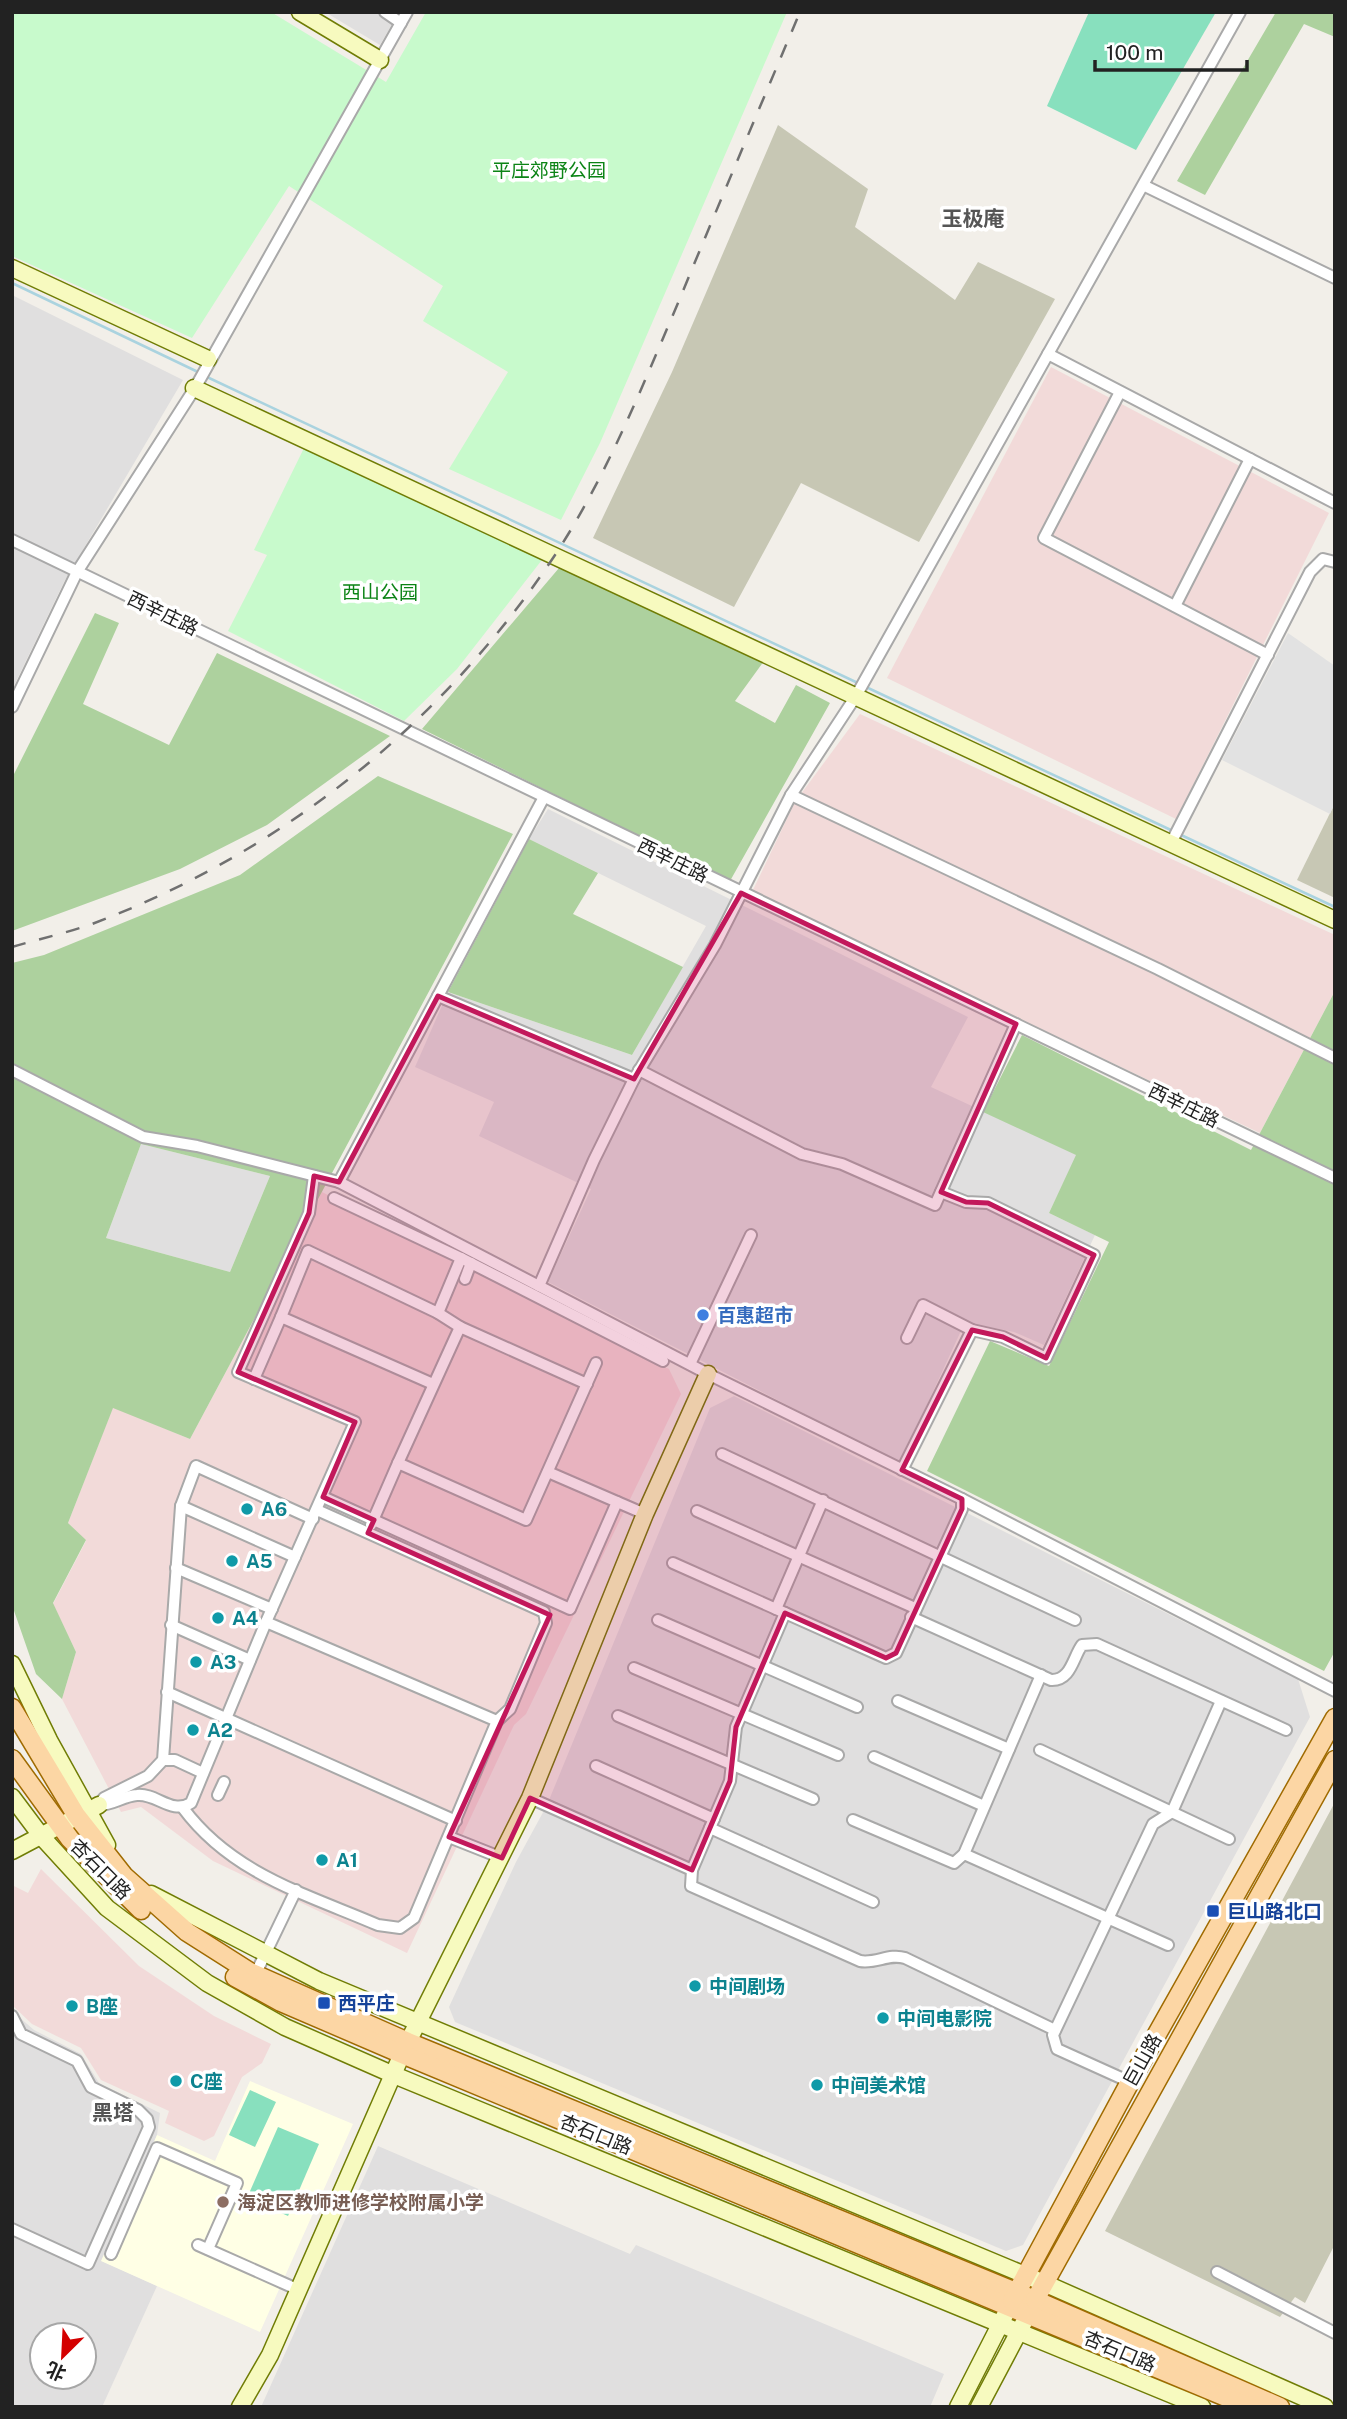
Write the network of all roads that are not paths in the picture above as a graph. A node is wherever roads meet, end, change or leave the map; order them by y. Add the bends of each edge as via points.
1 (300, 12) edge
2 (385, 12) edge
3 (1240, 12) edge
4 (404, 17) edge
5 (380, 60) junction
6 (1145, 186) junction
7 (12, 268) edge
8 (1335, 278) edge
9 (1048, 354) junction
10 (208, 360) junction
11 (195, 388) junction
12 (1120, 391) junction
13 (1250, 459) junction
14 (1335, 503) edge
15 (12, 540) edge
16 (1335, 562) edge
17 (77, 572) junction
18 (1175, 606) junction
19 (1268, 655) junction
20 (856, 696) junction
21 (12, 707) edge
22 (791, 795) junction
23 (544, 797) junction
24 (1171, 843) junction
25 (741, 893) junction
26 (1335, 920) edge
27 (438, 996) junction
28 (1016, 1024) junction
29 (1335, 1058) edge
30 (12, 1070) edge
31 (637, 1074) junction
32 (314, 1176) junction
33 (1335, 1178) edge
34 (339, 1182) junction
35 (941, 1192) junction
36 (334, 1198) dead end
37 (751, 1235) dead end
38 (466, 1261) junction
39 (465, 1279) dead end
40 (539, 1286) junction
41 (438, 1313) junction
42 (281, 1317) junction
43 (460, 1327) junction
44 (972, 1330) junction
45 (907, 1338) dead end
46 (663, 1361) dead end
47 (596, 1363) dead end
48 (690, 1364) junction
49 (708, 1374) junction
50 (254, 1379) junction
51 (433, 1384) junction
52 (587, 1384) junction
53 (722, 1454) dead end
54 (398, 1463) junction
55 (902, 1470) junction
56 (548, 1472) junction
57 (323, 1496) junction
58 (962, 1499) junction
59 (824, 1500) junction
60 (617, 1502) junction
61 (181, 1506) junction
62 (697, 1511) dead end
63 (315, 1514) junction
64 (645, 1514) junction
65 (373, 1520) junction
66 (368, 1533) junction
67 (939, 1555) junction
68 (295, 1558) junction
69 (673, 1563) dead end
70 (176, 1568) junction
71 (272, 1609) junction
72 (781, 1611) junction
73 (913, 1612) junction
74 (1075, 1619) dead end
75 (658, 1620) dead end
76 (266, 1622) junction
77 (171, 1625) junction
78 (250, 1660) junction
79 (12, 1664) edge
80 (762, 1665) junction
81 (634, 1668) dead end
82 (1041, 1675) junction
83 (1335, 1691) edge
84 (166, 1692) junction
85 (898, 1701) dead end
86 (1221, 1701) junction
87 (857, 1707) dead end
88 (12, 1708) edge
89 (741, 1715) junction
90 (618, 1716) dead end
91 (225, 1718) junction
92 (1335, 1718) edge
93 (497, 1721) junction
94 (1286, 1730) dead end
95 (1009, 1749) junction
96 (1040, 1750) dead end
97 (838, 1755) dead end
98 (874, 1757) dead end
99 (12, 1759) edge
100 (163, 1760) junction
101 (1335, 1760) edge
102 (732, 1763) junction
103 (596, 1766) dead end
104 (203, 1773) junction
105 (224, 1782) dead end
106 (218, 1796) dead end
107 (12, 1797) edge
108 (530, 1798) junction
109 (813, 1799) dead end
110 (984, 1806) junction
111 (183, 1808) junction
112 (87, 1810) junction
113 (1172, 1812) junction
114 (853, 1820) dead end
115 (456, 1821) junction
116 (712, 1824) junction
117 (59, 1826) junction
118 (42, 1837) junction
119 (449, 1837) junction
120 (1229, 1839) dead end
121 (12, 1851) edge
122 (964, 1854) junction
123 (502, 1858) junction
124 (692, 1870) junction
125 (124, 1877) junction
126 (296, 1890) junction
127 (873, 1902) dead end
128 (1110, 1919) junction
129 (1168, 1945) dead end
130 (267, 1955) junction
131 (255, 1975) junction
132 (12, 2016) edge
133 (419, 2023) junction
134 (1055, 2030) junction
135 (405, 2048) junction
136 (394, 2076) junction
137 (1130, 2082) junction
138 (660, 2152) junction
139 (644, 2176) junction
140 (12, 2229) edge
141 (111, 2253) dead end
142 (1217, 2272) dead end
143 (1024, 2275) junction
144 (1044, 2283) junction
145 (299, 2290) junction
146 (1013, 2298) junction
147 (1032, 2306) junction
148 (1002, 2323) junction
149 (1019, 2331) junction
150 (1335, 2333) edge
151 (240, 2407) edge
152 (958, 2407) edge
153 (979, 2407) edge
154 (1202, 2407) edge
155 (1251, 2407) edge
156 (1280, 2407) edge
157 (1325, 2407) edge

1 - 5 street
2 - 4 street
3 - 6 street
4 - 5 street
5 - 10 street
6 - 8 street
6 - 9 street
7 - 10 street
9 - 12 street
9 - 20 street
10 - 11 street
11 - 17 street
11 - 20 street
12 - 13 street
12 - 18 street via 1044,538
13 - 14 street
13 - 18 street
15 - 17 street, 西辛庄路
16 - 19 street via 1323,559 1310,572
17 - 21 street
17 - 23 street, 西辛庄路
18 - 19 street
19 - 24 street
20 - 22 street
20 - 24 street
22 - 25 street
22 - 29 street
23 - 25 street, 西辛庄路
23 - 27 street
24 - 26 street
25 - 28 street, 西辛庄路
25 - 31 street via 715,946
27 - 31 street
27 - 34 street
28 - 33 street, 西辛庄路
28 - 35 street
30 - 32 street via 142,1138 197,1146
31 - 35 street via 802,1154 842,1164 935,1205
31 - 40 street
32 - 34 street
32 - 50 street via 309,1213 238,1372
34 - 40 street
35 - 44 street via 966,1202 988,1203 1094,1255 1046,1357 1003,1337
36 - 38 street
37 - 48 street
38 - 39 street
38 - 41 street
38 - 46 street
40 - 48 street
41 - 42 street via 308,1251
41 - 43 street
42 - 50 street
42 - 51 street
43 - 51 street
43 - 52 street
44 - 45 street via 923,1305
44 - 55 street
47 - 52 street
48 - 49 street
49 - 55 street
49 - 64 street
50 - 57 street via 355,1423
51 - 54 street
52 - 56 street
53 - 59 street
54 - 56 street via 523,1525
54 - 65 street
55 - 58 street
56 - 60 street
57 - 63 street
57 - 65 street
58 - 67 street via 962,1509
58 - 83 street
59 - 67 street
59 - 72 street
60 - 64 street
60 - 65 street via 570,1609
61 - 63 street via 196,1466
61 - 68 street
61 - 70 street
62 - 73 street
63 - 66 street
63 - 68 street
64 - 108 street
65 - 66 street
66 - 93 street via 544,1612 546,1623 526,1672 510,1709
67 - 73 street
67 - 74 street
68 - 71 street
69 - 72 street
70 - 71 street
70 - 77 street
71 - 76 street
72 - 73 street via 886,1658 896,1653
72 - 80 street
73 - 82 street
75 - 80 street
76 - 78 street
76 - 93 street
77 - 78 street
77 - 84 street
78 - 91 street
79 - 112 street
80 - 87 street
80 - 89 street
81 - 89 street
82 - 86 street via 1063,1678 1082,1645 1092,1643
82 - 95 street
84 - 91 street
84 - 100 street
85 - 95 street
86 - 94 street
86 - 113 street
88 - 112 main road, 杏石口路
89 - 97 street
89 - 102 street
90 - 102 street
91 - 104 street
91 - 115 street
92 - 137 main road, 巨山路
93 - 115 street
95 - 110 street
96 - 113 street
98 - 110 street
99 - 117 main road, 杏石口路
100 - 104 street via 175,1760
100 - 112 street via 148,1776
101 - 144 main road, 巨山路
102 - 109 street
102 - 116 street via 730,1781
103 - 116 street
104 - 111 street via 191,1803
105 - 106 street
107 - 118 street, 杏石口路
108 - 123 street
108 - 124 street
110 - 122 street
111 - 112 street via 137,1795
111 - 126 street via 229,1857
112 - 117 street
112 - 125 main road, 杏石口路
113 - 120 street
113 - 128 street via 1153,1824
114 - 122 street via 954,1863
115 - 119 street
116 - 124 street
116 - 127 street
117 - 118 street
117 - 135 main road, 杏石口路 via 154,1922 208,1961 281,2002
118 - 121 street
118 - 136 street, 杏石口路 via 107,1908 207,1983 285,2026
119 - 123 street
119 - 126 street via 414,1918 400,1928 378,1925
122 - 128 street
123 - 133 street
124 - 134 street via 691,1886 844,1956 869,1963 896,1955 905,1958
125 - 130 street, 杏石口路
125 - 131 main road, 杏石口路 via 187,1932
126 - 130 street
128 - 129 street
128 - 134 street
130 - 131 street
130 - 133 street, 杏石口路
131 - 135 main road, 杏石口路
132 - 140 street via 21,2034 77,2061 91,2087 138,2110 149,2127 88,2264
133 - 135 street
133 - 143 street, 杏石口路
134 - 137 street via 1052,2042 1057,2049
135 - 136 street
135 - 138 main road, 杏石口路
136 - 139 street, 杏石口路
136 - 145 street
137 - 143 main road, 巨山路
138 - 139 street
138 - 146 main road, 杏石口路
139 - 148 street, 杏石口路
141 - 145 street via 157,2148 237,2183 203,2247
142 - 150 street
143 - 144 street, 杏石口路
143 - 146 main road, 巨山路
144 - 147 main road, 巨山路
144 - 157 street, 杏石口路
145 - 151 street via 270,2356
146 - 147 main road, 杏石口路
146 - 148 street, 巨山路
147 - 149 street, 巨山路
147 - 155 main road, 杏石口路
147 - 156 main road, 杏石口路
148 - 149 street, 杏石口路
148 - 152 street, 巨山路
149 - 153 street, 巨山路
149 - 154 street, 杏石口路

